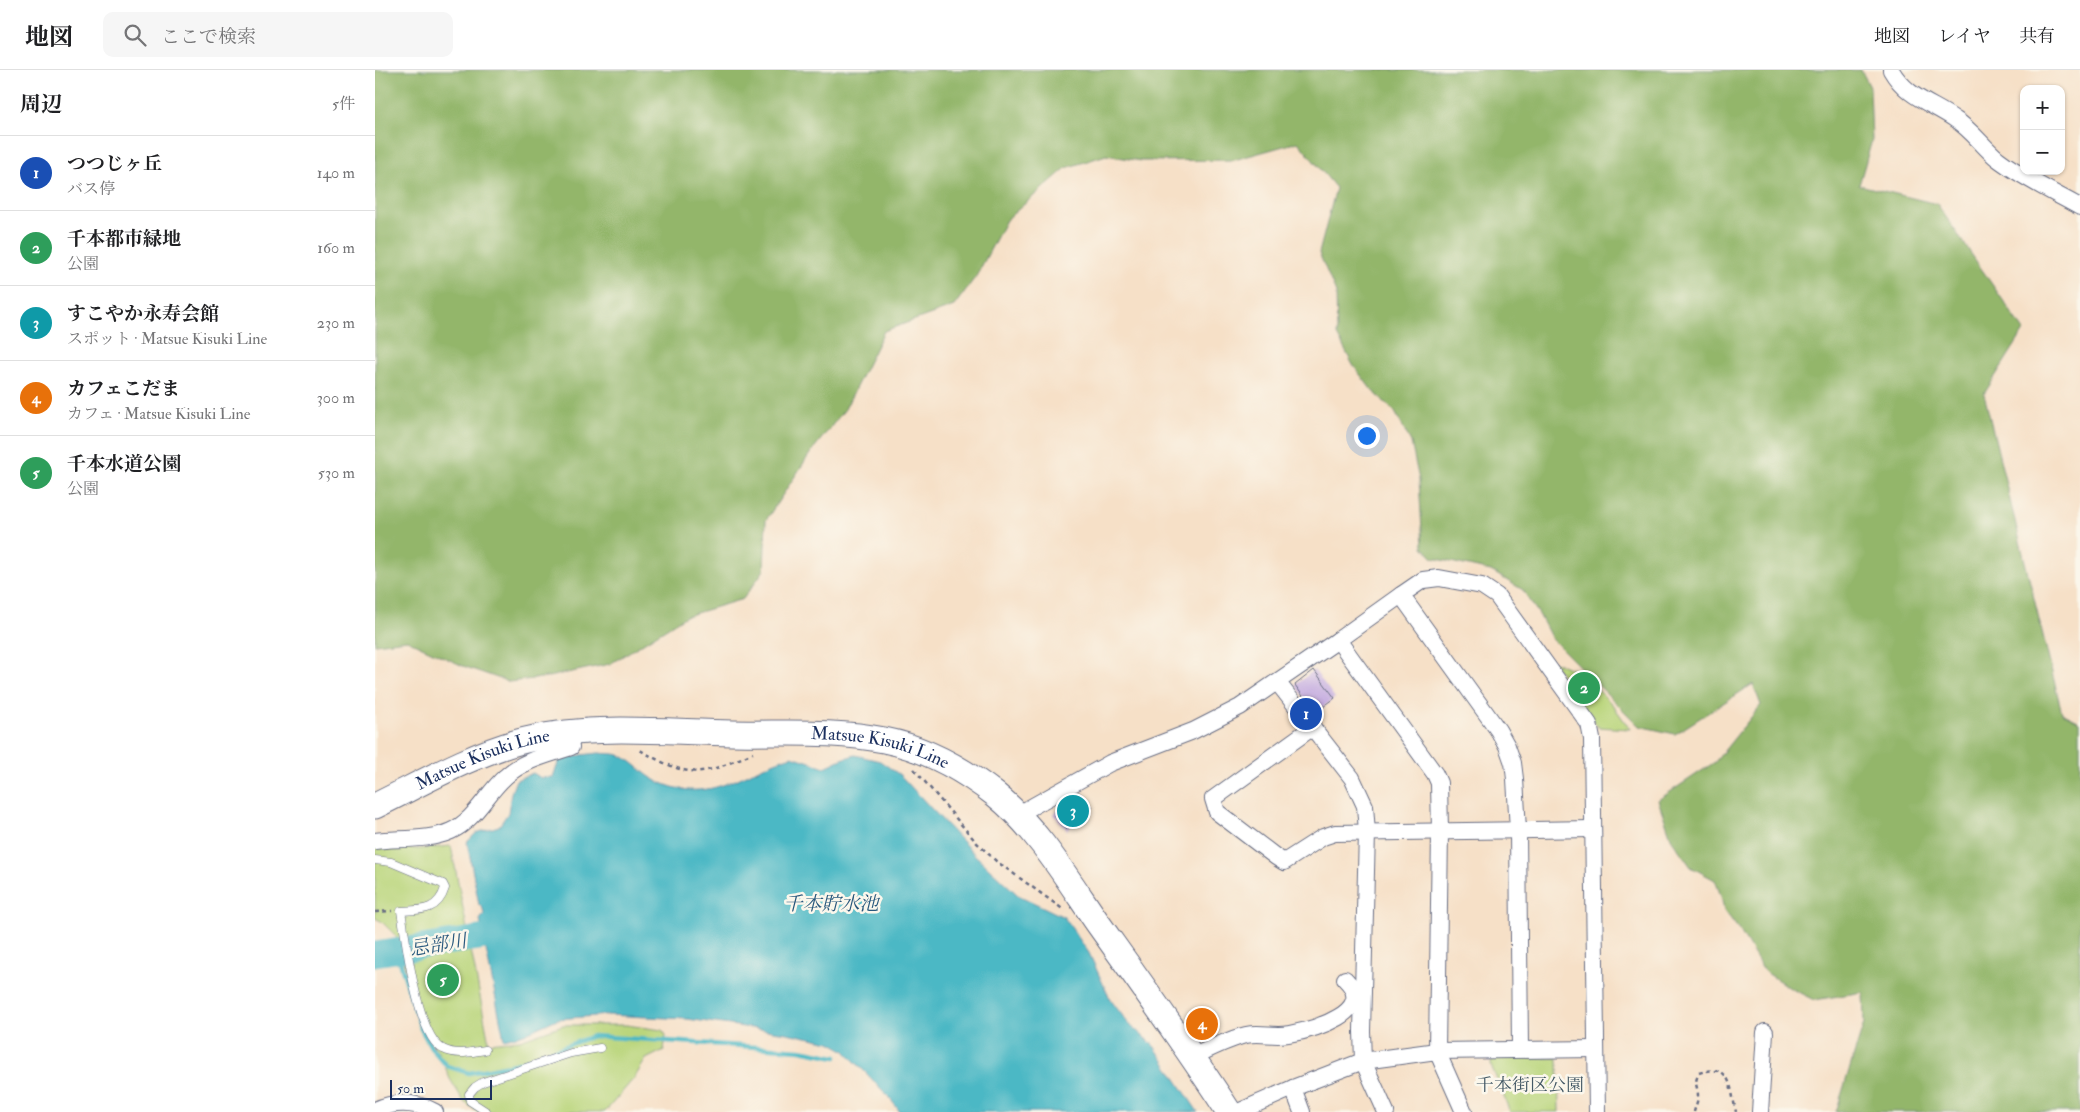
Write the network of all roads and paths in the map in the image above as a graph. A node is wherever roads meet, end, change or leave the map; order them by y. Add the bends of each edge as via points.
1 (1891, 70) edge
2 (2080, 207) edge
3 (1401, 594) junction
4 (1338, 640) junction
5 (1278, 683) junction
6 (1313, 727) junction
7 (571, 747) dead end
8 (633, 747) dead end
9 (757, 752) dead end
10 (911, 765) dead end
11 (375, 806) edge
12 (1017, 815) junction
13 (1592, 829) junction
14 (1518, 830) junction
15 (1440, 831) junction
16 (1367, 832) junction
17 (375, 841) edge
18 (375, 860) edge
19 (401, 911) junction
20 (375, 912) edge
21 (1068, 913) dead end
22 (1345, 979) dead end
23 (1765, 1032) dead end
24 (600, 1048) dead end
25 (1520, 1049) junction
26 (1596, 1049) junction
27 (485, 1050) dead end
28 (1437, 1051) junction
29 (1192, 1057) junction
30 (1363, 1061) junction
31 (1293, 1088) junction
32 (378, 1110) edge
33 (435, 1112) edge
34 (487, 1112) edge
35 (1229, 1112) edge
36 (1237, 1112) edge
37 (1302, 1112) edge
38 (1386, 1112) edge
39 (1464, 1112) edge
40 (1597, 1112) edge
41 (1694, 1112) edge
42 (1736, 1112) edge
43 (1760, 1112) edge

1 - 2 street via 1900,84 1919,100 1957,120 1998,159
3 - 4 street
3 - 13 street via 1423,580 1439,578 1482,586 1497,596 1589,724 1592,739
3 - 14 street via 1507,746 1514,771
4 - 5 street
4 - 15 street via 1435,774 1439,783
5 - 6 street
5 - 12 street via 1193,731 1110,763
6 - 16 street via 1359,791 1365,806
6 - 16 street via 1213,799 1217,812 1284,862 1323,837 1335,833
7 - 17 street via 512,770 468,820 451,831 434,836
8 - 9 path via 678,770 699,772 726,766
10 - 21 path via 996,861
11 - 12 main road, Matsue Kisuki Line via 480,754 517,742 554,734 632,731 841,735 885,740 915,749 966,774
12 - 29 main road, Matsue Kisuki Line via 1049,853
13 - 14 street
13 - 26 street
14 - 15 street
14 - 25 street
15 - 16 street
15 - 28 street
16 - 30 street
18 - 19 lane via 391,862 443,884 442,898 433,906
19 - 20 path
19 - 27 lane via 410,968 427,1031 442,1049 459,1054
22 - 29 street via 1353,991 1354,1002 1351,1008 1327,1024 1288,1035 1247,1035
23 - 43 street
24 - 34 lane via 571,1053 475,1087 469,1094 470,1100
25 - 26 street
25 - 28 street
26 - 40 street
28 - 30 street
28 - 39 street
29 - 35 main road, Matsue Kisuki Line
30 - 31 street
30 - 38 street
31 - 36 street
31 - 37 street
32 - 33 street via 406,1104
41 - 42 path via 1699,1073 1713,1069 1721,1071 1728,1079

